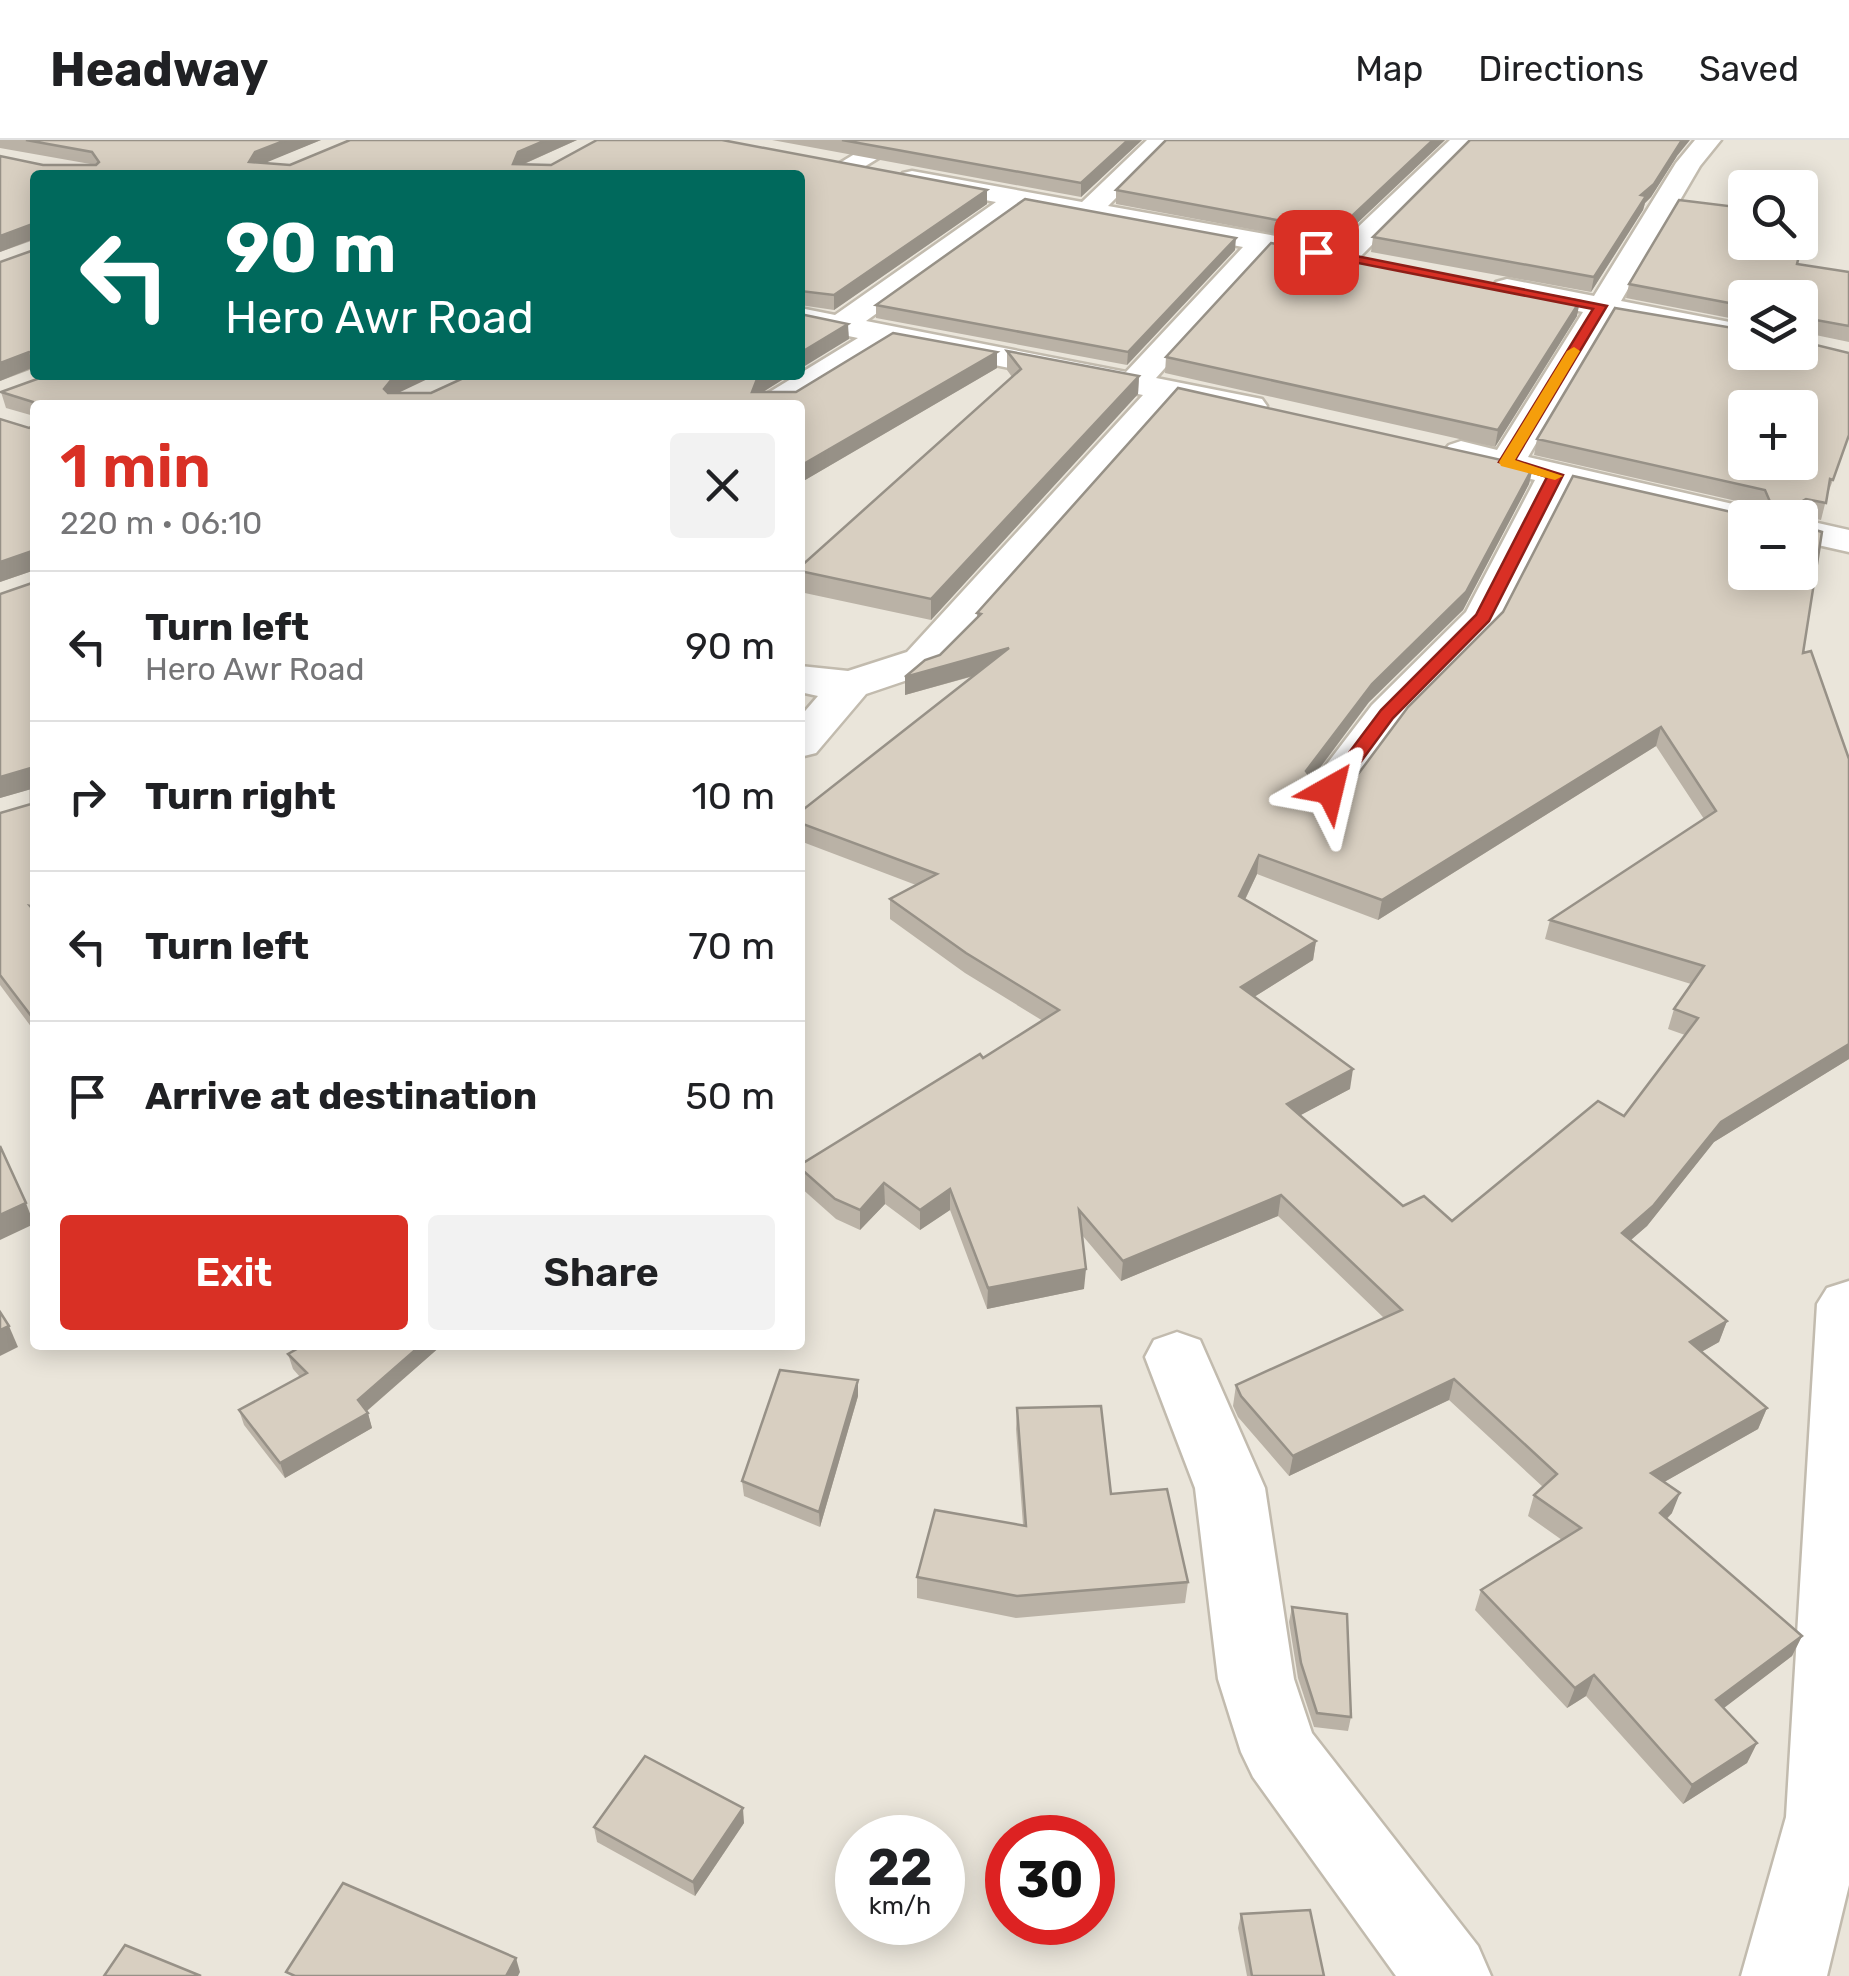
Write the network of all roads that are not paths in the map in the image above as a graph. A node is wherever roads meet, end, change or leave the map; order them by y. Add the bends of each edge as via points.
1 (896, 140) edge
2 (1161, 140) edge
3 (1464, 140) edge
4 (1709, 140) edge
5 (804, 159) edge
6 (851, 168) junction
7 (805, 195) edge
8 (1018, 198) junction
9 (1089, 210) junction
10 (1263, 242) junction
11 (1343, 256) junction
12 (1380, 264) edge
13 (1472, 281) edge
14 (1600, 306) junction
15 (805, 318) edge
16 (842, 324) junction
17 (1728, 331) edge
18 (889, 332) junction
19 (1152, 384) junction
20 (780, 400) edge
21 (1281, 412) edge
22 (1432, 446) edge
23 (1506, 462) junction
24 (1556, 475) junction
25 (1728, 514) edge
26 (1818, 534) edge
27 (1849, 541) edge
28 (805, 680) edge
29 (850, 686) junction
30 (805, 738) edge
31 (1330, 790) edge
32 (1849, 1304) edge
33 (1176, 1357) dead end
34 (1448, 1976) edge
35 (1784, 1976) edge

1 - 6 street
2 - 9 street
3 - 11 street
4 - 14 street
5 - 6 street
6 - 7 street
6 - 8 street
8 - 9 street
8 - 16 street
9 - 10 street
10 - 11 street
10 - 19 street
11 - 12 street
13 - 14 street
14 - 17 street
14 - 23 street
15 - 16 street
16 - 18 street
18 - 19 street
18 - 20 street
19 - 21 street
19 - 29 street via 922,662
22 - 23 street
23 - 24 street
24 - 25 street
24 - 31 street via 1483,618 1387,714
26 - 27 street
28 - 29 street
29 - 30 street
32 - 35 street via 1826,1817
33 - 34 street via 1230,1488 1256,1679 1280,1752

